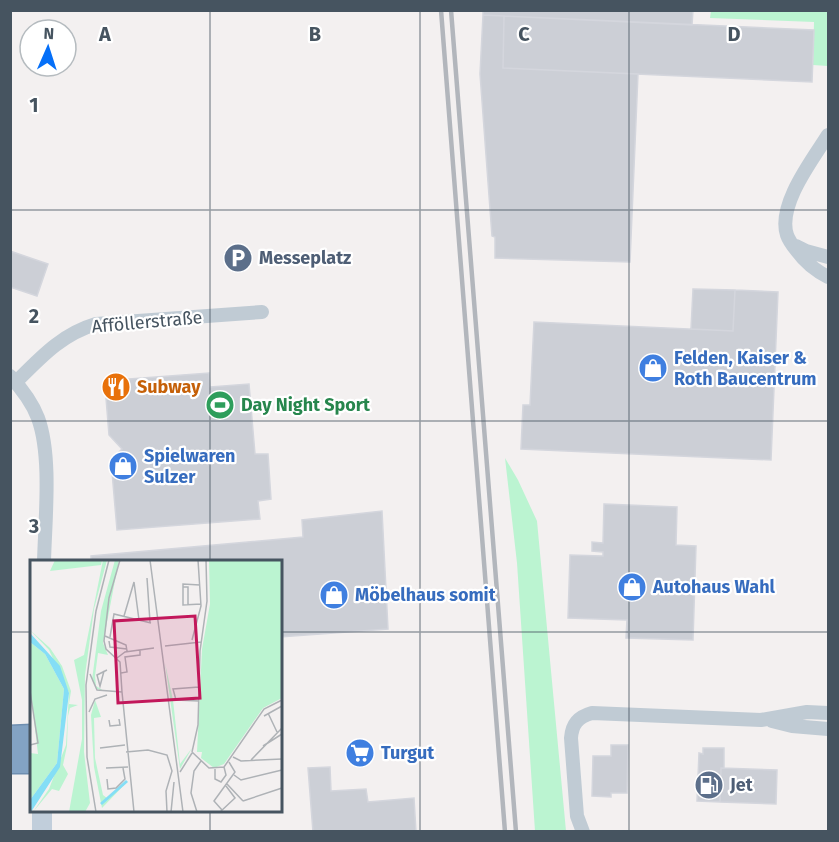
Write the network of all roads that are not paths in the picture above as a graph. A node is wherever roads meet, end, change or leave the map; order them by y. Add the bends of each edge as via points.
1 (828, 135) edge
2 (792, 243) junction
3 (828, 257) edge
4 (828, 278) edge
5 (262, 312) dead end
6 (13, 379) edge
7 (44, 560) edge
8 (828, 713) edge
9 (767, 720) junction
10 (828, 729) edge
11 (30, 737) edge
12 (10, 738) edge
13 (10, 761) edge
14 (30, 761) edge
15 (42, 812) edge
16 (42, 831) edge
17 (583, 831) edge

1 - 2 street via 793,193 786,217
2 - 3 street
2 - 4 street via 810,265
5 - 6 street, Afföllerstraße via 91,326 52,347
6 - 7 street, Afföllerstraße via 38,417 45,449
8 - 9 street via 807,712
9 - 10 street
9 - 17 street via 592,713 583,716 576,721 571,738 577,816
11 - 12 highway
13 - 14 highway
15 - 16 main road

